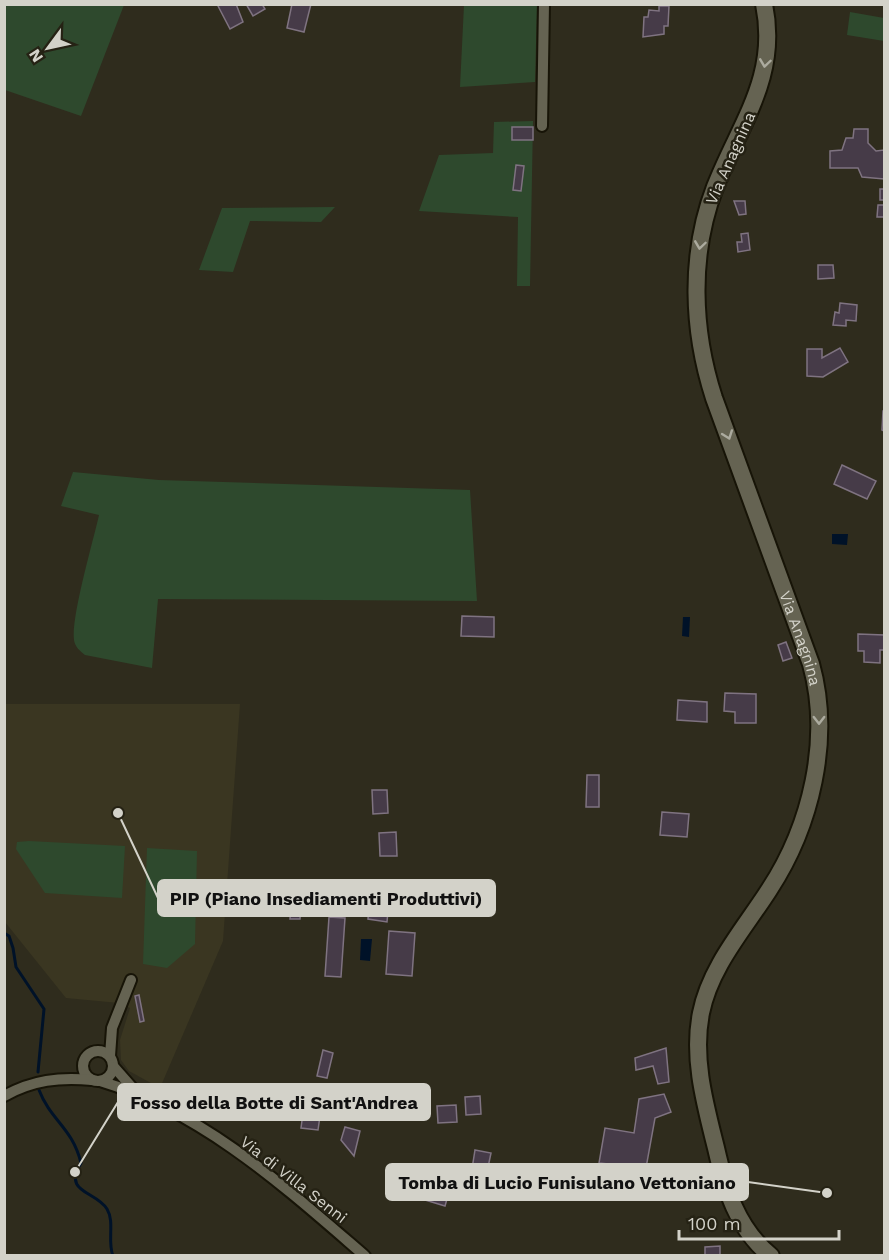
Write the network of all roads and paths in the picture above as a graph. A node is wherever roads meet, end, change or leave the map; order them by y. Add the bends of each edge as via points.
1 (544, 4) edge
2 (764, 4) edge
3 (542, 126) dead end
4 (131, 980) dead end
5 (111, 1033) junction
6 (97, 1051) junction
7 (110, 1056) junction
8 (83, 1062) junction
9 (114, 1067) junction
10 (62, 1078) junction
11 (96, 1081) junction
12 (138, 1094) junction
13 (4, 1096) edge
14 (366, 1256) edge
15 (771, 1256) edge

1 - 3 street
2 -> 15 main road, Via Anagnina via 768,38 760,88 715,186 701,232 698,325 714,398 809,657 819,695 819,733 811,787 798,833 776,879 713,979 702,1007 697,1047 708,1116 729,1193 746,1228
4 - 5 street
5 - 6 street, Via di Villa Senni
5 - 7 street
6 - 7 street
6 - 8 street, Via di Villa Senni via 88,1054
7 - 9 street, Via di Villa Senni
8 - 10 street, Via di Villa Senni
8 - 11 street via 84,1071
9 - 11 street via 111,1075
9 - 12 street, Via di Villa Senni
10 - 11 street, Via di Villa Senni
10 - 13 street, Via di Villa Senni via 29,1084
11 - 12 street, Via di Villa Senni
12 - 14 street, Via di Villa Senni via 187,1118 250,1161

